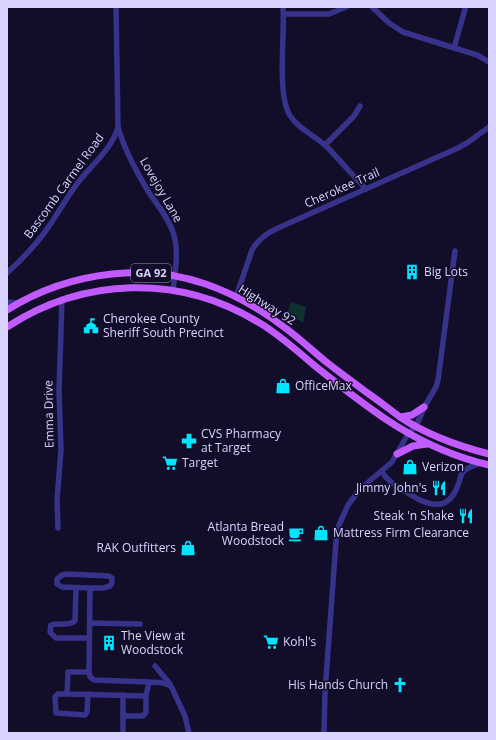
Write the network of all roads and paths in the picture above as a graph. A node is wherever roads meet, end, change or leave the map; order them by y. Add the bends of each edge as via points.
1 (116, 7) edge
2 (121, 7) edge
3 (284, 7) edge
4 (346, 7) edge
5 (372, 7) edge
6 (465, 9) dead end
7 (284, 14) junction
8 (116, 22) junction
9 (454, 48) junction
10 (489, 62) edge
11 (360, 106) dead end
12 (118, 127) junction
13 (489, 127) edge
14 (325, 146) junction
15 (366, 189) junction
16 (454, 251) dead end
17 (7, 273) edge
18 (175, 276) junction
19 (173, 290) junction
20 (236, 298) junction
21 (62, 300) junction
22 (7, 302) edge
23 (18, 303) junction
24 (7, 310) edge
25 (7, 327) edge
26 (424, 407) junction
27 (400, 418) junction
28 (416, 426) junction
29 (408, 434) junction
30 (427, 444) junction
31 (397, 454) junction
32 (489, 454) edge
33 (481, 464) junction
34 (489, 465) edge
35 (382, 472) junction
36 (58, 528) dead end
37 (76, 588) junction
38 (90, 588) junction
39 (90, 623) junction
40 (140, 624) dead end
41 (90, 638) junction
42 (155, 666) dead end
43 (89, 672) junction
44 (148, 682) junction
45 (171, 686) junction
46 (67, 694) junction
47 (88, 694) junction
48 (123, 695) junction
49 (146, 696) junction
50 (123, 713) junction
51 (123, 730) dead end
52 (189, 733) edge
53 (324, 733) edge

1 - 8 street, Bascomb Carmel Road
2 - 8 street
3 - 7 street
4 - 7 street via 329,14
5 - 9 street via 403,32
6 - 9 street
7 - 14 street via 282,70 288,113
8 - 12 street, Bascomb Carmel Road
9 - 10 street via 477,55
11 - 14 street via 354,116
12 - 17 street, Bascomb Carmel Road via 105,151 73,189 42,237
12 - 18 street, Lovejoy Lane via 138,174 171,227 176,244
13 - 15 street, Cherokee Trail via 458,148
14 - 15 street
15 - 20 street, Cherokee Trail via 278,228 259,240 252,250
16 - 26 street via 438,380
18 - 19 street, Lovejoy Lane
18 - 20 main road, Highway 92 / GA 92 via 200,281
18 - 23 main road, Highway 92 / GA 92 via 132,273 96,276 49,289
19 - 21 main road, Highway 92 / GA 92 via 119,288 90,292
19 - 29 main road, Highway 92 / GA 92 via 220,302 259,322 284,339 374,412
20 - 27 main road, Highway 92 / GA 92 via 277,322
21 - 25 main road, Highway 92 / GA 92 via 34,311
21 - 36 street, Emma Drive via 59,387 62,450
22 - 23 street
23 - 24 main road, Highway 92 / GA 92
26 - 27 main road via 412,415
26 - 28 street
27 - 28 main road, Highway 92 / GA 92
28 - 29 street
28 - 32 main road, Highway 92 / GA 92 via 446,441
29 - 30 main road, Highway 92 / GA 92
29 - 31 street
30 - 31 main road via 413,446
30 - 33 main road, Highway 92 / GA 92
31 - 35 street
33 - 34 main road, Highway 92 / GA 92
33 - 35 street via 464,471 453,496 447,502 434,505 417,499 388,480
35 - 53 street via 360,489 343,514 339,525
37 - 38 street
37 - 38 street via 59,587 56,584 57,579 67,574 112,578 110,586
37 - 41 street via 75,622 51,625 50,632 56,638
38 - 39 street
39 - 40 street
39 - 41 street
41 - 43 street
42 - 45 street
43 - 44 street via 94,680
43 - 46 street via 68,672
44 - 45 street
44 - 49 street
45 - 52 street via 185,716
46 - 47 street
46 - 47 street via 56,695 56,713 85,714
47 - 48 street
48 - 49 street
48 - 50 street
49 - 50 street via 146,712 143,716 126,716
50 - 51 street

